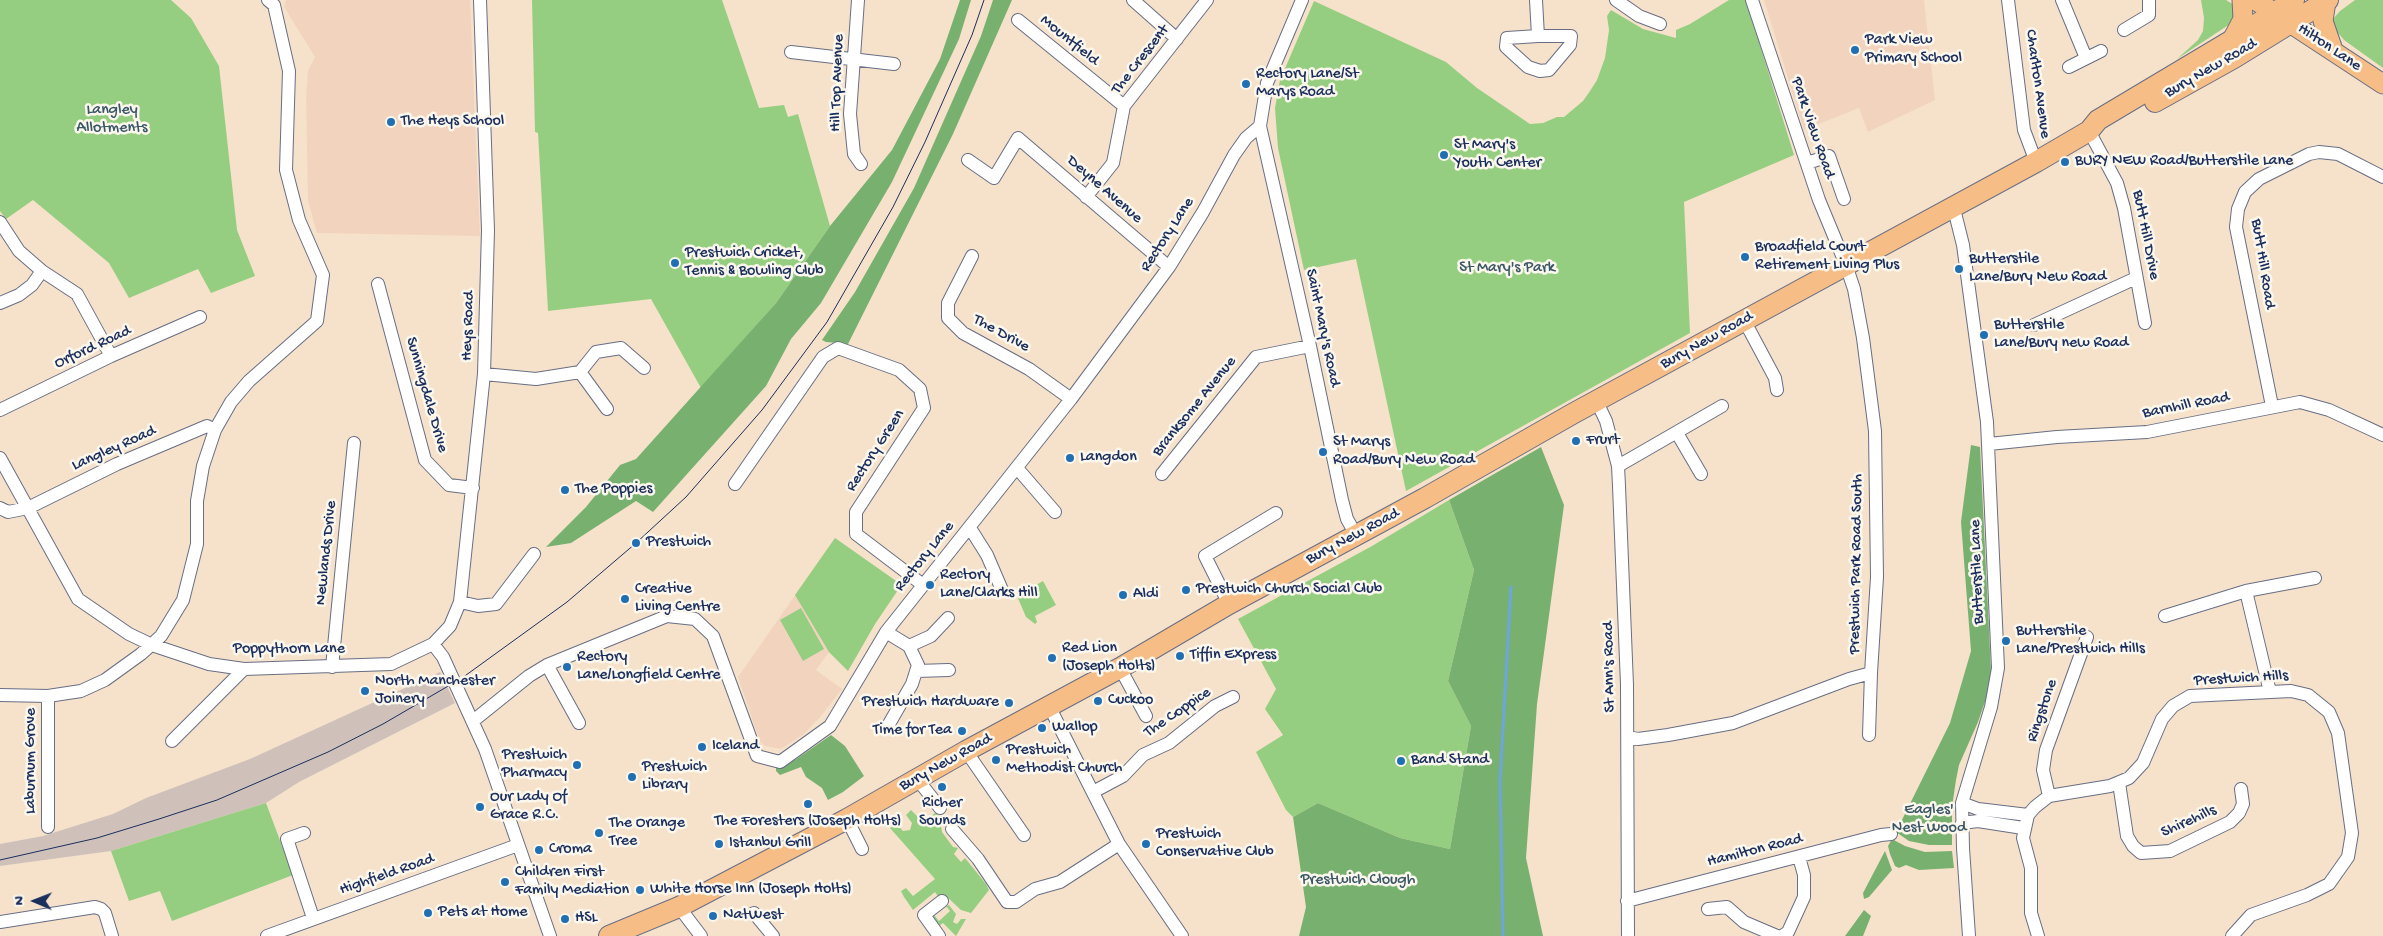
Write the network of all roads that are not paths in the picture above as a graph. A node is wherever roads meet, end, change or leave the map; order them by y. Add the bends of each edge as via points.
1 (268, 0) edge
2 (480, 0) edge
3 (858, 0) edge
4 (1134, 0) edge
5 (1207, 0) edge
6 (1302, 0) edge
7 (1536, 0) edge
8 (1616, 0) edge
9 (1752, 0) edge
10 (2062, 0) edge
11 (2149, 0) edge
12 (2242, 0) edge
13 (2255, 0) edge
14 (2294, 0) edge
15 (2327, 0) edge
16 (1149, 5) edge
17 (2013, 6) edge
18 (2282, 17) junction
19 (1018, 20) dead end
20 (1660, 24) dead end
21 (2124, 30) dead end
22 (1538, 36) junction
23 (1177, 39) junction
24 (2232, 40) junction
25 (2332, 50) junction
26 (2101, 51) dead end
27 (790, 52) dead end
28 (854, 58) junction
29 (2086, 58) junction
30 (894, 64) dead end
31 (2069, 67) dead end
32 (2383, 84) edge
33 (1124, 106) junction
34 (1260, 126) junction
35 (2090, 130) junction
36 (968, 160) dead end
37 (2036, 162) junction
38 (1807, 163) junction
39 (862, 164) dead end
40 (2383, 178) edge
41 (1086, 197) junction
42 (1844, 199) dead end
43 (1953, 205) junction
44 (0, 222) edge
45 (972, 256) dead end
46 (1846, 265) junction
47 (1168, 267) junction
48 (42, 271) junction
49 (2136, 278) junction
50 (378, 284) dead end
51 (0, 303) edge
52 (200, 317) dead end
53 (1744, 320) junction
54 (2145, 323) dead end
55 (2034, 325) dead end
56 (1310, 346) junction
57 (111, 356) junction
58 (644, 368) dead end
59 (580, 372) junction
60 (484, 374) junction
61 (1777, 390) dead end
62 (1071, 399) junction
63 (1597, 402) junction
64 (1722, 406) dead end
65 (2272, 406) junction
66 (607, 408) dead end
67 (0, 410) edge
68 (215, 430) junction
69 (1677, 433) junction
70 (2383, 435) edge
71 (354, 443) dead end
72 (1989, 444) junction
73 (0, 458) edge
74 (1618, 466) junction
75 (1017, 468) junction
76 (1162, 474) dead end
77 (1701, 474) dead end
78 (735, 484) dead end
79 (472, 488) junction
80 (0, 508) edge
81 (28, 508) junction
82 (1055, 512) dead end
83 (1276, 513) dead end
84 (970, 528) junction
85 (1356, 535) junction
86 (534, 554) dead end
87 (2315, 578) dead end
88 (923, 585) junction
89 (1002, 590) dead end
90 (2246, 591) junction
91 (460, 602) junction
92 (1229, 604) junction
93 (2165, 616) dead end
94 (948, 618) dead end
95 (886, 632) junction
96 (2087, 637) dead end
97 (433, 644) junction
98 (152, 645) junction
99 (909, 646) junction
100 (547, 665) junction
101 (332, 667) junction
102 (1120, 668) junction
103 (244, 669) junction
104 (949, 670) dead end
105 (916, 671) junction
106 (1871, 673) junction
107 (2270, 692) junction
108 (0, 695) edge
109 (48, 696) junction
110 (1233, 697) dead end
111 (1049, 706) junction
112 (1146, 716) dead end
113 (473, 720) junction
114 (579, 723) dead end
115 (890, 724) dead end
116 (1869, 735) dead end
117 (1628, 737) junction
118 (172, 741) dead end
119 (966, 751) junction
120 (918, 780) junction
121 (2119, 782) junction
122 (2240, 789) dead end
123 (1093, 792) junction
124 (2049, 796) junction
125 (1962, 802) junction
126 (940, 808) dead end
127 (2028, 815) junction
128 (847, 819) junction
129 (1962, 823) junction
130 (48, 827) dead end
131 (2023, 828) junction
132 (952, 829) dead end
133 (304, 834) dead end
134 (1891, 834) dead end
135 (1024, 835) dead end
136 (1119, 844) junction
137 (518, 845) junction
138 (862, 849) dead end
139 (1799, 857) junction
140 (942, 901) dead end
141 (1627, 901) junction
142 (679, 907) junction
143 (1708, 909) dead end
144 (754, 913) dead end
145 (313, 918) junction
146 (0, 922) edge
147 (112, 936) edge
148 (267, 936) edge
149 (550, 936) edge
150 (609, 936) edge
151 (700, 936) edge
152 (772, 936) edge
153 (939, 936) edge
154 (1182, 936) edge
155 (1628, 936) edge
156 (1777, 936) edge
157 (1782, 936) edge
158 (1970, 936) edge
159 (2038, 936) edge
160 (2232, 936) edge

1 - 68 street via 274,5 289,70 286,170 299,220 323,275 317,321 249,381 231,402
2 - 60 street, Heys Road via 488,230
3 - 28 street, Hill Top Avenue
4 - 16 street
5 - 23 street, The Crescent
6 - 34 street via 1267,83
7 - 22 street
8 - 20 street via 1639,16
9 - 38 street, Park View Road
10 - 29 street
11 - 21 street via 2148,15
12 - 24 main road via 2243,20
13 - 18 main road, Hilton Lane
14 - 18 highway, Bury New Road
15 - 18 highway, Bury New Road
15 - 25 main road via 2323,21
16 - 23 street
17 - 37 street, Charlton Avenue via 2024,130
18 - 24 highway, Bury New Road
18 - 25 main road, Hilton Lane
18 - 35 highway, Bury New Road via 2234,58 2103,131
19 - 33 street, Mountfield
22 - 22 street via 1571,36 1570,45 1549,70 1528,67 1506,47 1506,38
23 - 33 street, The Crescent
24 - 35 highway, Bury New Road via 2098,120
25 - 32 main road, Hilton Lane
26 - 29 street
27 - 28 street
28 - 30 street
28 - 39 street, Hill Top Avenue via 851,133 854,154
29 - 31 street
33 - 41 street, The Crescent via 1112,163
34 - 47 street, Rectory Lane via 1234,155 1204,212
34 - 56 street, Saint Mary's Road
35 - 37 highway, Bury New Road
35 - 49 street, Butt Hill Drive via 2117,183
36 - 41 street, Deyne Avenue via 994,178 1018,138
37 - 43 highway, Bury New Road
38 - 42 street via 1829,156
38 - 46 street, Park View Road
40 - 65 street, Butt Hill Road via 2338,154 2319,152 2259,179 2245,192 2236,226
41 - 47 street, Deyne Avenue
43 - 46 highway, Bury New Road
43 - 72 street, Butterstile Lane via 1963,245
44 - 48 street via 20,251
45 - 62 street, The Drive via 948,303 948,318 963,333 1029,369
46 - 53 highway, Bury New Road
46 - 106 street, Prestwich Park Road South via 1863,338 1875,431 1877,577
47 - 62 street, Rectory Lane
48 - 51 street via 19,295
48 - 57 street via 77,294
49 - 54 street, Butt Hill Drive
49 - 55 street
50 - 79 street, Sunningdale Drive via 425,460 449,485
52 - 57 street, Orford Road
53 - 61 street via 1775,378
53 - 63 highway, Bury New Road
56 - 76 street, Branksome Avenue via 1256,357
56 - 85 street, Saint Mary's Road via 1342,500
57 - 67 street, Orford Road
58 - 59 street via 621,348 596,352
59 - 60 street via 536,379
59 - 66 street
60 - 79 street, Heys Road
62 - 75 street, Rectory Lane
63 - 74 street, St Ann's Road via 1606,421
63 - 85 highway, Bury New Road
64 - 69 street
65 - 70 street, Barnhill Road via 2310,403
65 - 72 street, Barnhill Road via 2147,432
68 - 81 street, Langley Road via 207,426 117,464
68 - 98 street via 203,466 197,502 197,544 183,600
69 - 74 street
69 - 77 street
71 - 101 street, Newlands Drive
72 - 125 street, Butterstile Lane via 1998,668 1991,707
73 - 81 street, Poppythorn Lane
74 - 117 street, St Ann's Road
75 - 82 street
75 - 84 street, Rectory Lane
78 - 88 street, Rectory Green via 823,356 838,348 899,370 920,389 924,408 856,512 856,534
79 - 91 street, Heys Road
80 - 81 street via 8,512
81 - 98 street, Poppythorn Lane via 78,599 129,634
83 - 92 street via 1206,556
84 - 88 street, Rectory Lane
84 - 89 street via 987,555
85 - 92 highway, Bury New Road
86 - 91 street via 496,604 478,606
87 - 90 street
88 - 95 street, Rectory Lane
90 - 93 street
90 - 107 street
91 - 97 street, Heys Road via 450,626
92 - 102 highway, Bury New Road
94 - 99 street via 931,636
95 - 99 street
95 - 100 street, Rectory Lane via 830,726 780,762 757,756 713,636 695,618 668,616
96 - 124 street, Ringstone via 2046,750 2042,770
97 - 101 street, Poppythorn Lane via 391,664
97 - 113 street via 443,657
98 - 103 street, Poppythorn Lane via 209,664
98 - 109 street via 105,680 82,691
99 - 105 street via 918,665
100 - 113 street, Rectory Lane
100 - 114 street
101 - 103 street, Poppythorn Lane
102 - 111 highway, Bury New Road
102 - 112 street
103 - 118 street
104 - 105 street
105 - 115 street
106 - 116 street
106 - 117 street, Prestwich Park Road South via 1849,678 1732,723 1638,739
107 - 121 street, Prestwich Hills via 2190,696 2173,706 2162,719 2143,763 2129,778
107 - 160 street, Prestwich Hills via 2291,691 2308,695 2329,712 2338,733 2352,833 2348,857 2328,884 2251,915
108 - 109 street
109 - 130 street, Laburnum Grove
110 - 123 street, The Coppice via 1215,706 1169,743 1143,755 1123,776
111 - 119 highway, Bury New Road
111 - 123 street
113 - 137 street
117 - 141 street, St Ann's Road
119 - 120 highway, Bury New Road
119 - 135 street
120 - 126 street
120 - 128 highway, Bury New Road
121 - 122 street, Shirehills via 2127,836 2141,853 2170,851 2230,822 2243,804
121 - 124 street, Prestwich Hills
123 - 136 street
124 - 127 street
125 - 127 street via 1978,809
125 - 129 street, Butterstile Lane
127 - 131 street
128 - 138 street
128 - 142 highway, Bury New Road
129 - 131 street via 1978,821
129 - 158 street, Butterstile Lane
131 - 159 street via 2032,879 2031,913
132 - 136 street via 978,859 1007,902 1016,902 1035,889 1060,882
133 - 145 street via 287,839
134 - 139 street, Hamilton Road
136 - 154 street
137 - 145 street, Highfield Road
137 - 149 street
139 - 141 street, Hamilton Road
139 - 157 street via 1804,875 1804,897 1788,932
140 - 153 street via 924,915
141 - 155 street, St Ann's Road
142 - 150 highway, Bury New Road
142 - 151 street
143 - 156 street via 1727,907 1744,922
144 - 152 street
145 - 148 street, Highfield Road
146 - 147 street via 95,907 105,913

